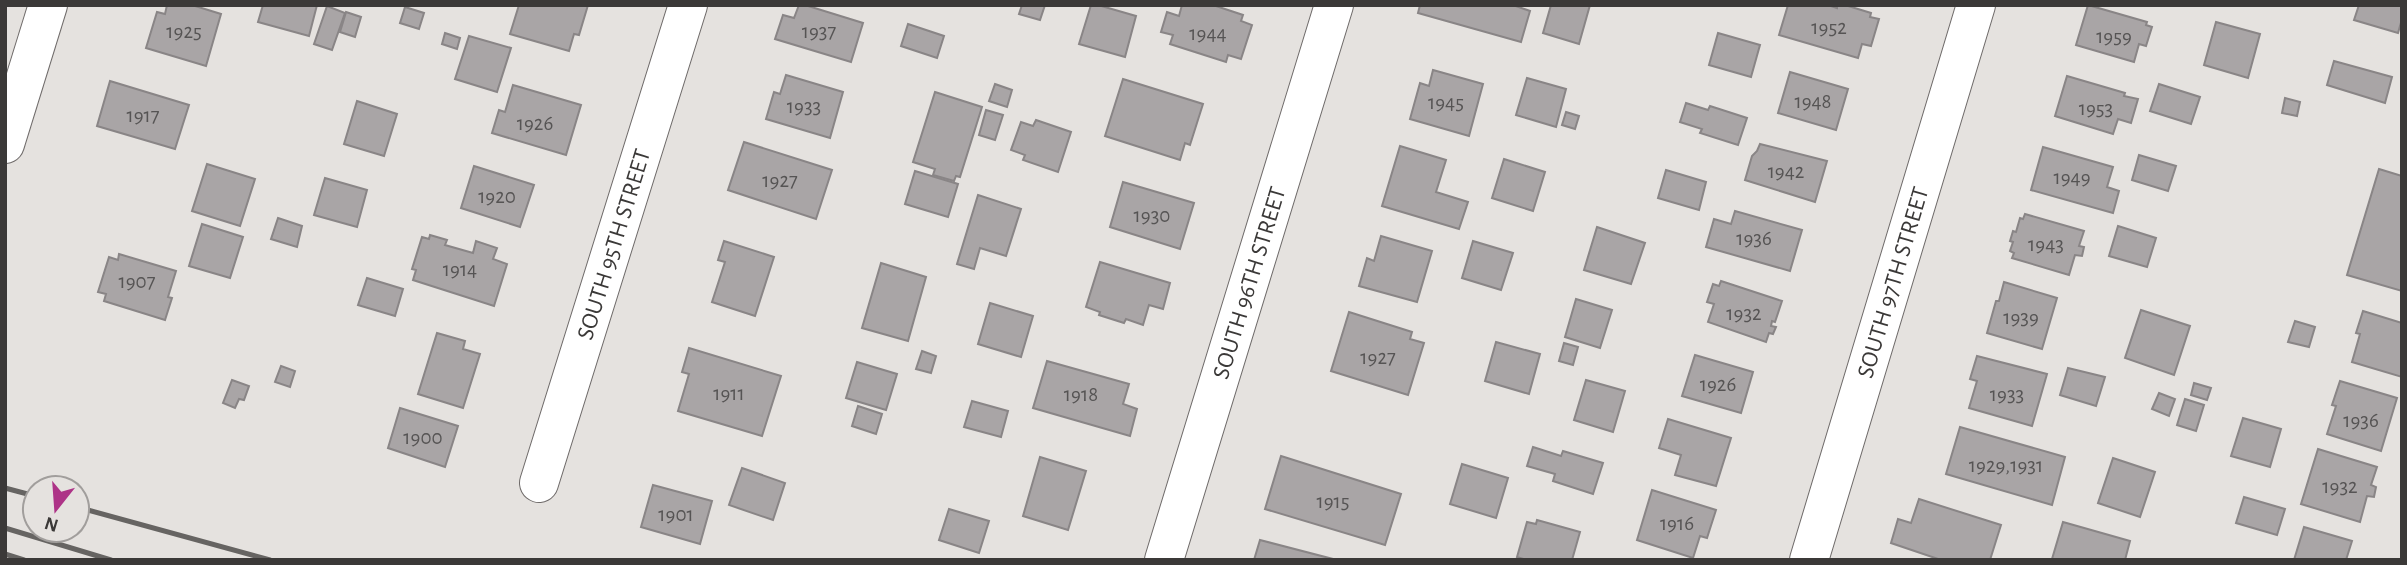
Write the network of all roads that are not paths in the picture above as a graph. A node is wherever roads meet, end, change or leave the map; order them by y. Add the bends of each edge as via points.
1 (48, 5) edge
2 (688, 5) edge
3 (1334, 5) edge
4 (1976, 5) edge
5 (5, 144) edge
6 (539, 483) dead end
7 (1164, 560) edge
8 (1808, 560) edge

1 - 5 street
2 - 6 street, SOUTH 95TH STREET
3 - 7 street, SOUTH 96TH STREET
4 - 8 street, SOUTH 97TH STREET

